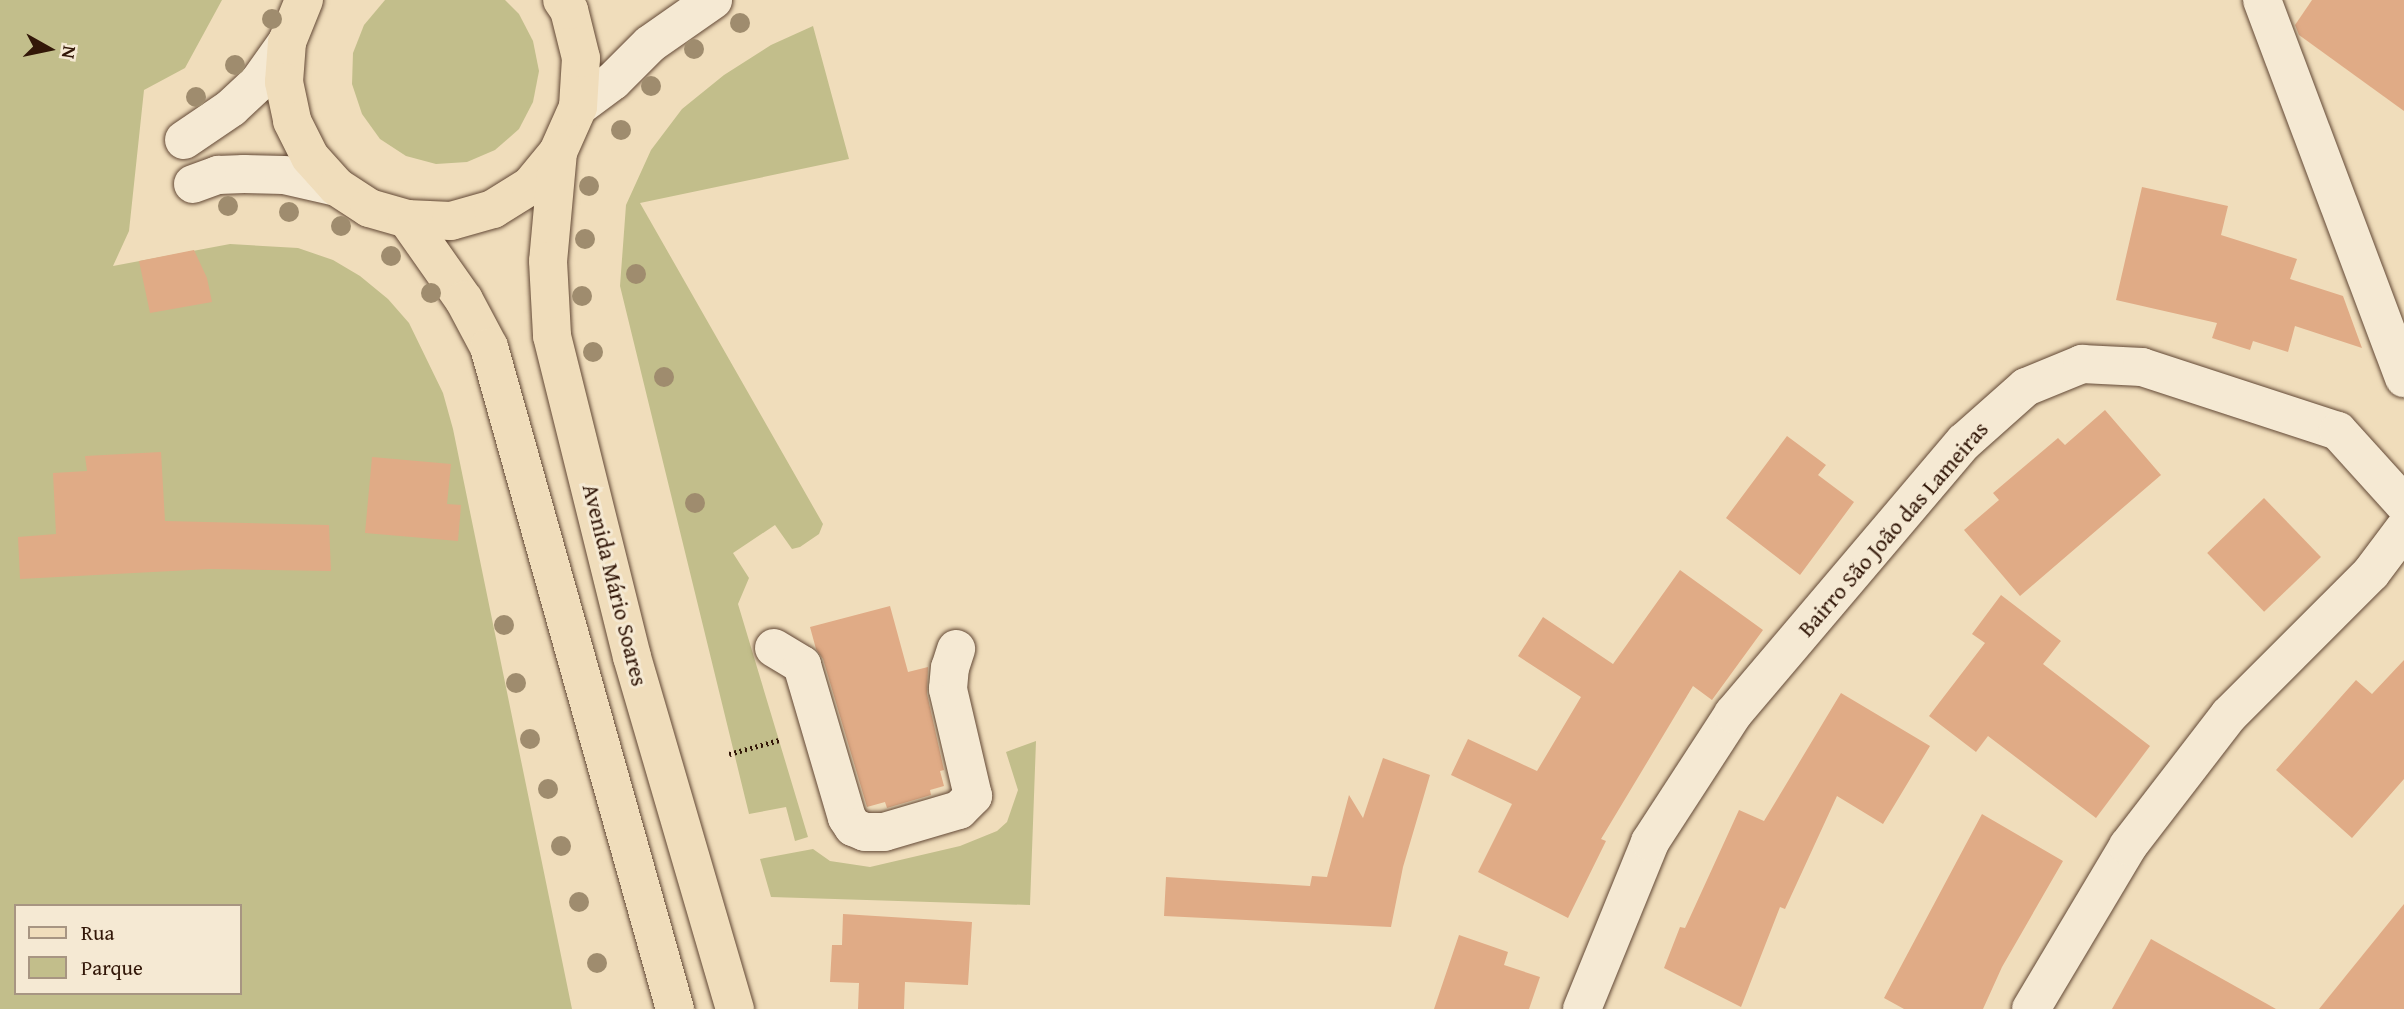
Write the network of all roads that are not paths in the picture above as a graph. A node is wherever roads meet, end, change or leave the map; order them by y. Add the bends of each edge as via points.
1 (304, 0) edge
2 (562, 0) edge
3 (713, 0) edge
4 (2262, 0) edge
5 (287, 42) junction
6 (578, 107) junction
7 (184, 140) dead end
8 (558, 152) junction
9 (193, 184) dead end
10 (337, 187) junction
11 (407, 219) junction
12 (2404, 378) edge
13 (2404, 504) edge
14 (2404, 530) edge
15 (774, 648) dead end
16 (956, 649) dead end
17 (675, 1009) edge
18 (735, 1009) edge
19 (1582, 1009) edge
20 (2031, 1009) edge

1 - 5 main road
2 - 6 main road via 569,10 581,58
3 - 6 street via 650,44
4 - 12 street
5 - 7 street via 258,83
5 - 10 main road via 284,82 292,121 310,157
6 - 8 main road
8 - 11 main road via 530,186 493,209 451,221
8 - 18 main road, Avenida Mário Soares via 548,261 552,336 632,657
9 - 10 street via 218,175 244,174 284,175
10 - 11 main road via 369,208
11 - 17 main road via 464,300 489,347
13 - 19 street, Bairro São João das Lameiras via 2338,431 2142,367 2082,364 2026,387 1964,442 1733,714 1650,842
14 - 20 street via 2371,573 2229,715 2128,846
15 - 16 street via 802,665 847,818 864,832 884,832 959,810 974,796 948,689

